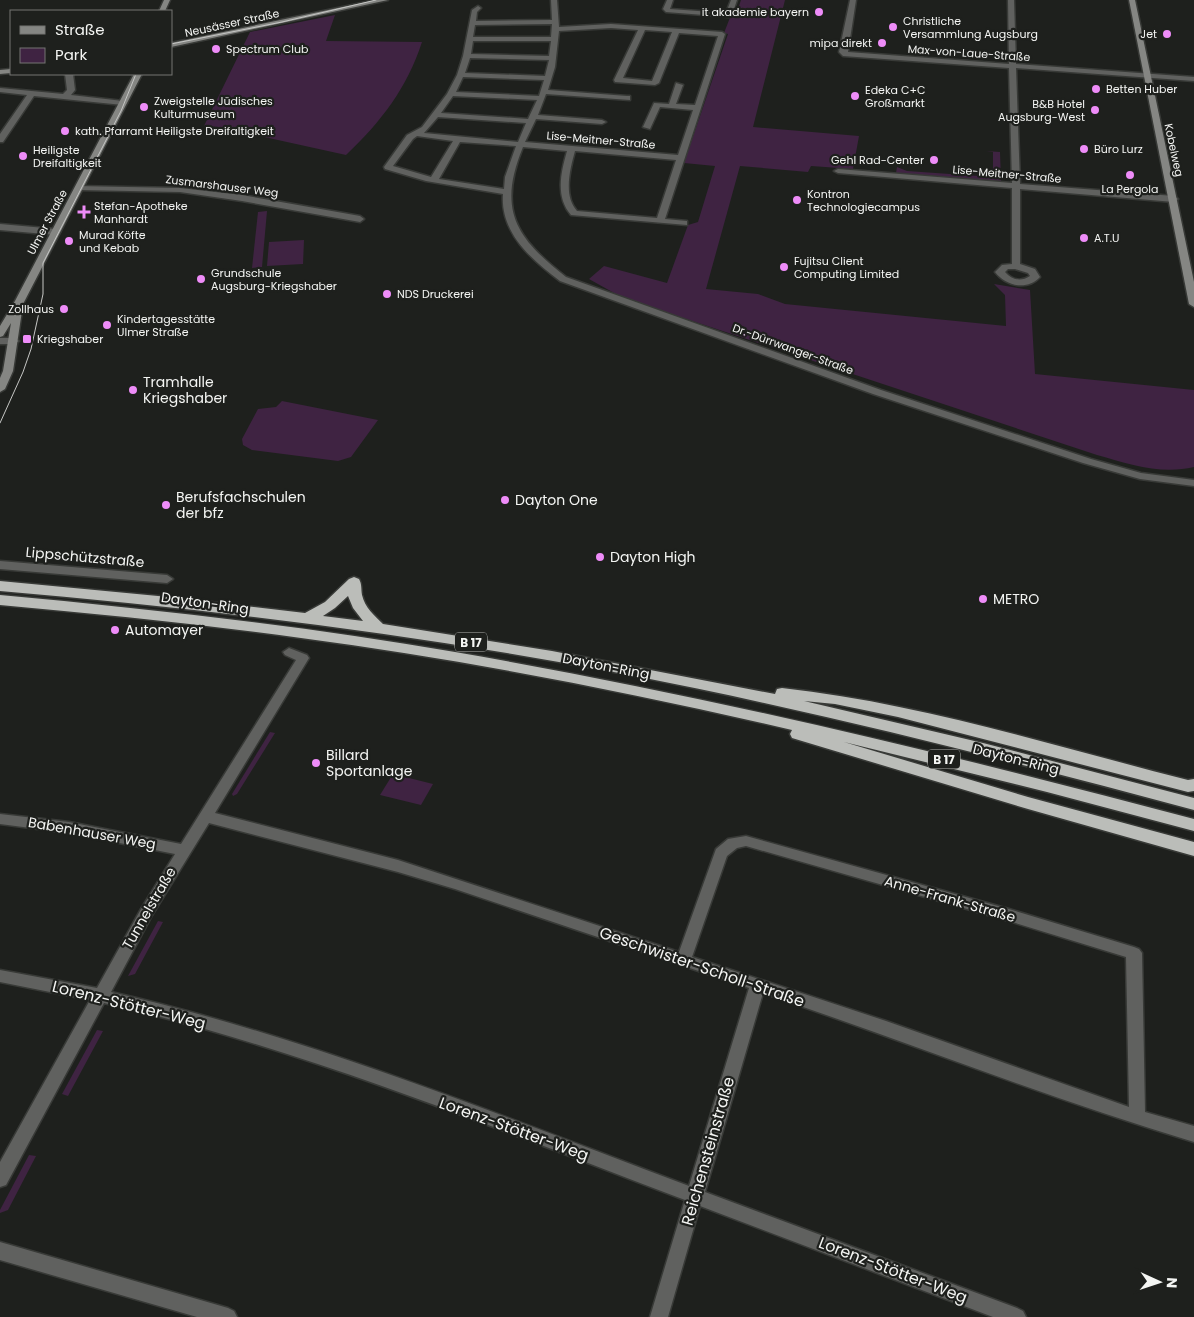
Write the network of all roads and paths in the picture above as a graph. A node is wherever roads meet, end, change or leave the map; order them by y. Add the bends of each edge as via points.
1 (362, 0) edge
2 (385, 0) edge
3 (554, 0) edge
4 (670, 0) edge
5 (734, 0) edge
6 (853, 0) edge
7 (1011, 0) edge
8 (1132, 0) edge
9 (478, 8) dead end
10 (473, 23) junction
11 (555, 25) junction
12 (642, 29) junction
13 (676, 31) junction
14 (471, 39) junction
15 (555, 39) junction
16 (172, 42) edge
17 (172, 45) edge
18 (467, 56) junction
19 (552, 58) junction
20 (1013, 67) junction
21 (69, 75) edge
22 (137, 75) edge
23 (461, 75) junction
24 (1146, 76) junction
25 (548, 78) junction
26 (1194, 79) edge
27 (679, 85) dead end
28 (0, 90) edge
29 (32, 94) junction
30 (451, 94) junction
31 (542, 95) junction
32 (65, 97) junction
33 (627, 98) dead end
34 (123, 103) junction
35 (672, 106) junction
36 (698, 108) junction
37 (437, 115) junction
38 (532, 119) junction
39 (602, 122) dead end
40 (647, 127) dead end
41 (416, 134) junction
42 (458, 139) junction
43 (0, 140) edge
44 (521, 144) junction
45 (572, 148) junction
46 (680, 158) junction
47 (838, 171) dead end
48 (434, 180) junction
49 (1016, 186) junction
50 (79, 188) junction
51 (508, 192) junction
52 (1174, 199) junction
53 (360, 219) dead end
54 (660, 221) junction
55 (684, 223) dead end
56 (0, 227) edge
57 (56, 232) junction
58 (1016, 266) dead end
59 (20, 301) junction
60 (1194, 304) edge
61 (0, 334) edge
62 (14, 341) junction
63 (0, 342) edge
64 (0, 389) edge
65 (1194, 482) edge
66 (0, 565) edge
67 (167, 579) dead end
68 (0, 586) edge
69 (0, 600) edge
70 (310, 617) junction
71 (379, 628) junction
72 (289, 652) dead end
73 (698, 683) junction
74 (691, 700) junction
75 (1192, 787) edge
76 (1194, 804) edge
77 (204, 816) junction
78 (0, 819) edge
79 (1194, 825) edge
80 (183, 850) junction
81 (1192, 850) edge
82 (684, 961) junction
83 (0, 976) edge
84 (757, 986) junction
85 (100, 996) junction
86 (1137, 1117) junction
87 (1194, 1134) edge
88 (0, 1179) edge
89 (695, 1196) junction
90 (0, 1251) edge
91 (228, 1317) edge
92 (659, 1317) edge
93 (1017, 1317) edge

1 - 16 main road, Neusässer Straße
2 - 17 main road, Neusässer Straße
3 - 11 street, Dr.-Dürrwanger-Straße
4 - 5 street via 668,11 729,15
6 - 20 street, Max-von-Laue-Straße via 843,52 846,54
7 - 20 street
8 - 24 main road, Kobelweg
9 - 10 street via 474,11
10 - 11 street
10 - 14 street
11 - 12 street
11 - 15 street, Dr.-Dürrwanger-Straße
12 - 13 street
12 - 13 street via 618,80 655,83
13 - 36 street via 722,34
14 - 15 street
14 - 18 street
15 - 19 street, Dr.-Dürrwanger-Straße
18 - 19 street
18 - 23 street
19 - 25 street, Dr.-Dürrwanger-Straße
20 - 24 street, Max-von-Laue-Straße
20 - 49 street
21 - 32 street via 70,90
22 - 34 main road, Ulmer Straße
23 - 25 street
23 - 30 street
24 - 26 street, Max-von-Laue-Straße
24 - 52 main road, Kobelweg
25 - 31 street, Dr.-Dürrwanger-Straße
27 - 35 street
28 - 29 street
29 - 32 street
29 - 43 street
30 - 31 street
30 - 37 street
31 - 33 street
31 - 38 street, Dr.-Dürrwanger-Straße
32 - 34 street
34 - 50 main road, Ulmer Straße
35 - 36 street
35 - 40 street via 657,105
36 - 46 street
37 - 38 street
37 - 41 street
38 - 39 street
38 - 44 street, Dr.-Dürrwanger-Straße
41 - 42 street, Lise-Meitner-Straße
41 - 48 street via 410,137 388,169
42 - 44 street, Lise-Meitner-Straße
42 - 48 street
44 - 45 street, Lise-Meitner-Straße
44 - 51 street, Dr.-Dürrwanger-Straße via 508,175
45 - 46 street, Lise-Meitner-Straße
45 - 54 street via 565,175 570,210 580,214
46 - 54 street
47 - 49 street, Lise-Meitner-Straße
48 - 51 street
49 - 52 street, Lise-Meitner-Straße
49 - 58 street
50 - 53 street, Zusmarshauser Weg via 180,190
50 - 57 main road, Ulmer Straße
51 - 65 street, Dr.-Dürrwanger-Straße via 509,211 521,240 546,266 568,282 878,392 1087,461 1140,476
52 - 60 main road, Kobelweg
54 - 55 street
56 - 57 street
57 - 59 main road, Ulmer Straße
59 - 61 main road, Ulmer Straße
59 - 62 main road, Ulmer Straße
62 - 63 street
62 - 64 main road, Ulmer Straße via 8,371
66 - 67 street, Lippschützstraße
68 - 70 highway, Dayton-Ring / B 17 via 118,595
69 - 74 highway, Dayton-Ring / B 17 via 135,612 370,644
70 - 71 highway, Dayton-Ring / B 17
70 - 71 highway via 330,605 354,582 354,598 360,610
71 - 73 highway, Dayton-Ring / B 17
72 - 77 street, Tunnelstraße via 303,658
73 - 75 highway via 835,699 898,711
73 - 76 highway, Dayton-Ring / B 17 via 1033,761
74 - 79 highway, Dayton-Ring / B 17 via 927,754
74 - 81 highway via 854,752
77 - 80 street, Tunnelstraße
77 - 82 street, Geschwister-Scholl-Straße via 420,873
78 - 80 street, Babenhauser Weg via 104,833
80 - 85 street, Tunnelstraße
82 - 84 street, Geschwister-Scholl-Straße
82 - 86 street, Anne-Frank-Straße via 721,853 733,843 746,841 1134,953
83 - 85 street, Lorenz-Stötter-Weg
84 - 86 street, Geschwister-Scholl-Straße
84 - 89 street, Reichensteinstraße
85 - 88 street, Tunnelstraße
85 - 89 street, Lorenz-Stötter-Weg via 340,1064
86 - 87 street, Geschwister-Scholl-Straße
89 - 92 street, Reichensteinstraße
89 - 93 street, Lorenz-Stötter-Weg
90 - 91 street

